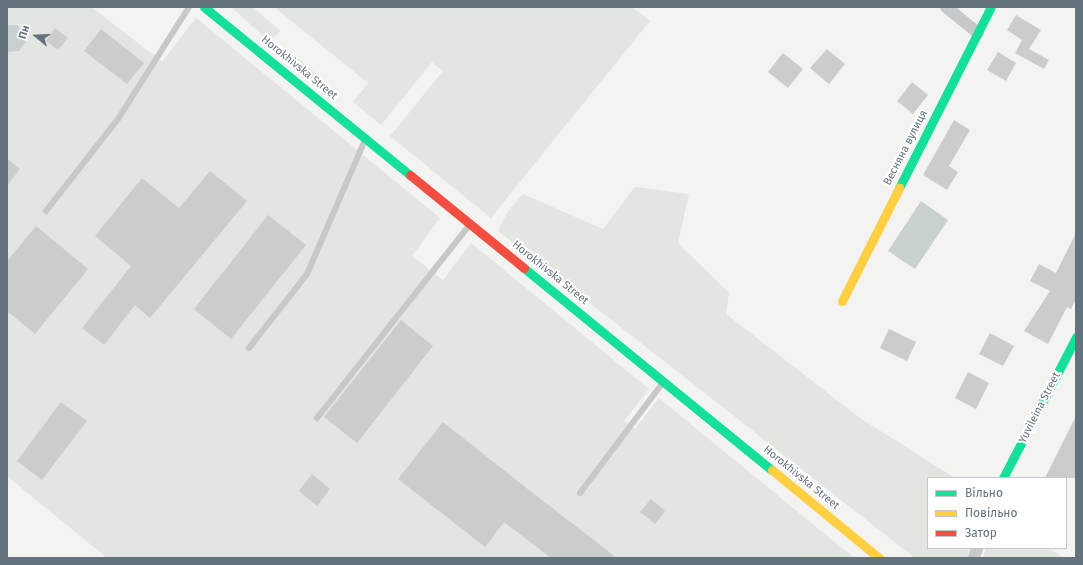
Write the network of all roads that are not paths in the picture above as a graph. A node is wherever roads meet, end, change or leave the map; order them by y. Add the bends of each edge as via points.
1 (189, 7) edge
2 (204, 7) edge
3 (946, 7) edge
4 (991, 7) edge
5 (978, 33) junction
6 (365, 138) junction
7 (46, 210) dead end
8 (470, 224) junction
9 (842, 301) dead end
10 (1076, 338) edge
11 (249, 348) dead end
12 (664, 382) junction
13 (317, 418) dead end
14 (1004, 477) edge
15 (580, 492) dead end
16 (879, 558) edge

1 - 7 lane via 118,119
2 - 6 main road, Horokhivska Street
3 - 5 street
4 - 5 main road, Весняна вулиця
5 - 9 main road, Весняна вулиця
6 - 8 main road, Horokhivska Street
6 - 11 lane via 307,274
8 - 12 main road, Horokhivska Street
8 - 13 lane
10 - 14 main road, Yuvileina Street
12 - 15 lane
12 - 16 main road, Horokhivska Street

